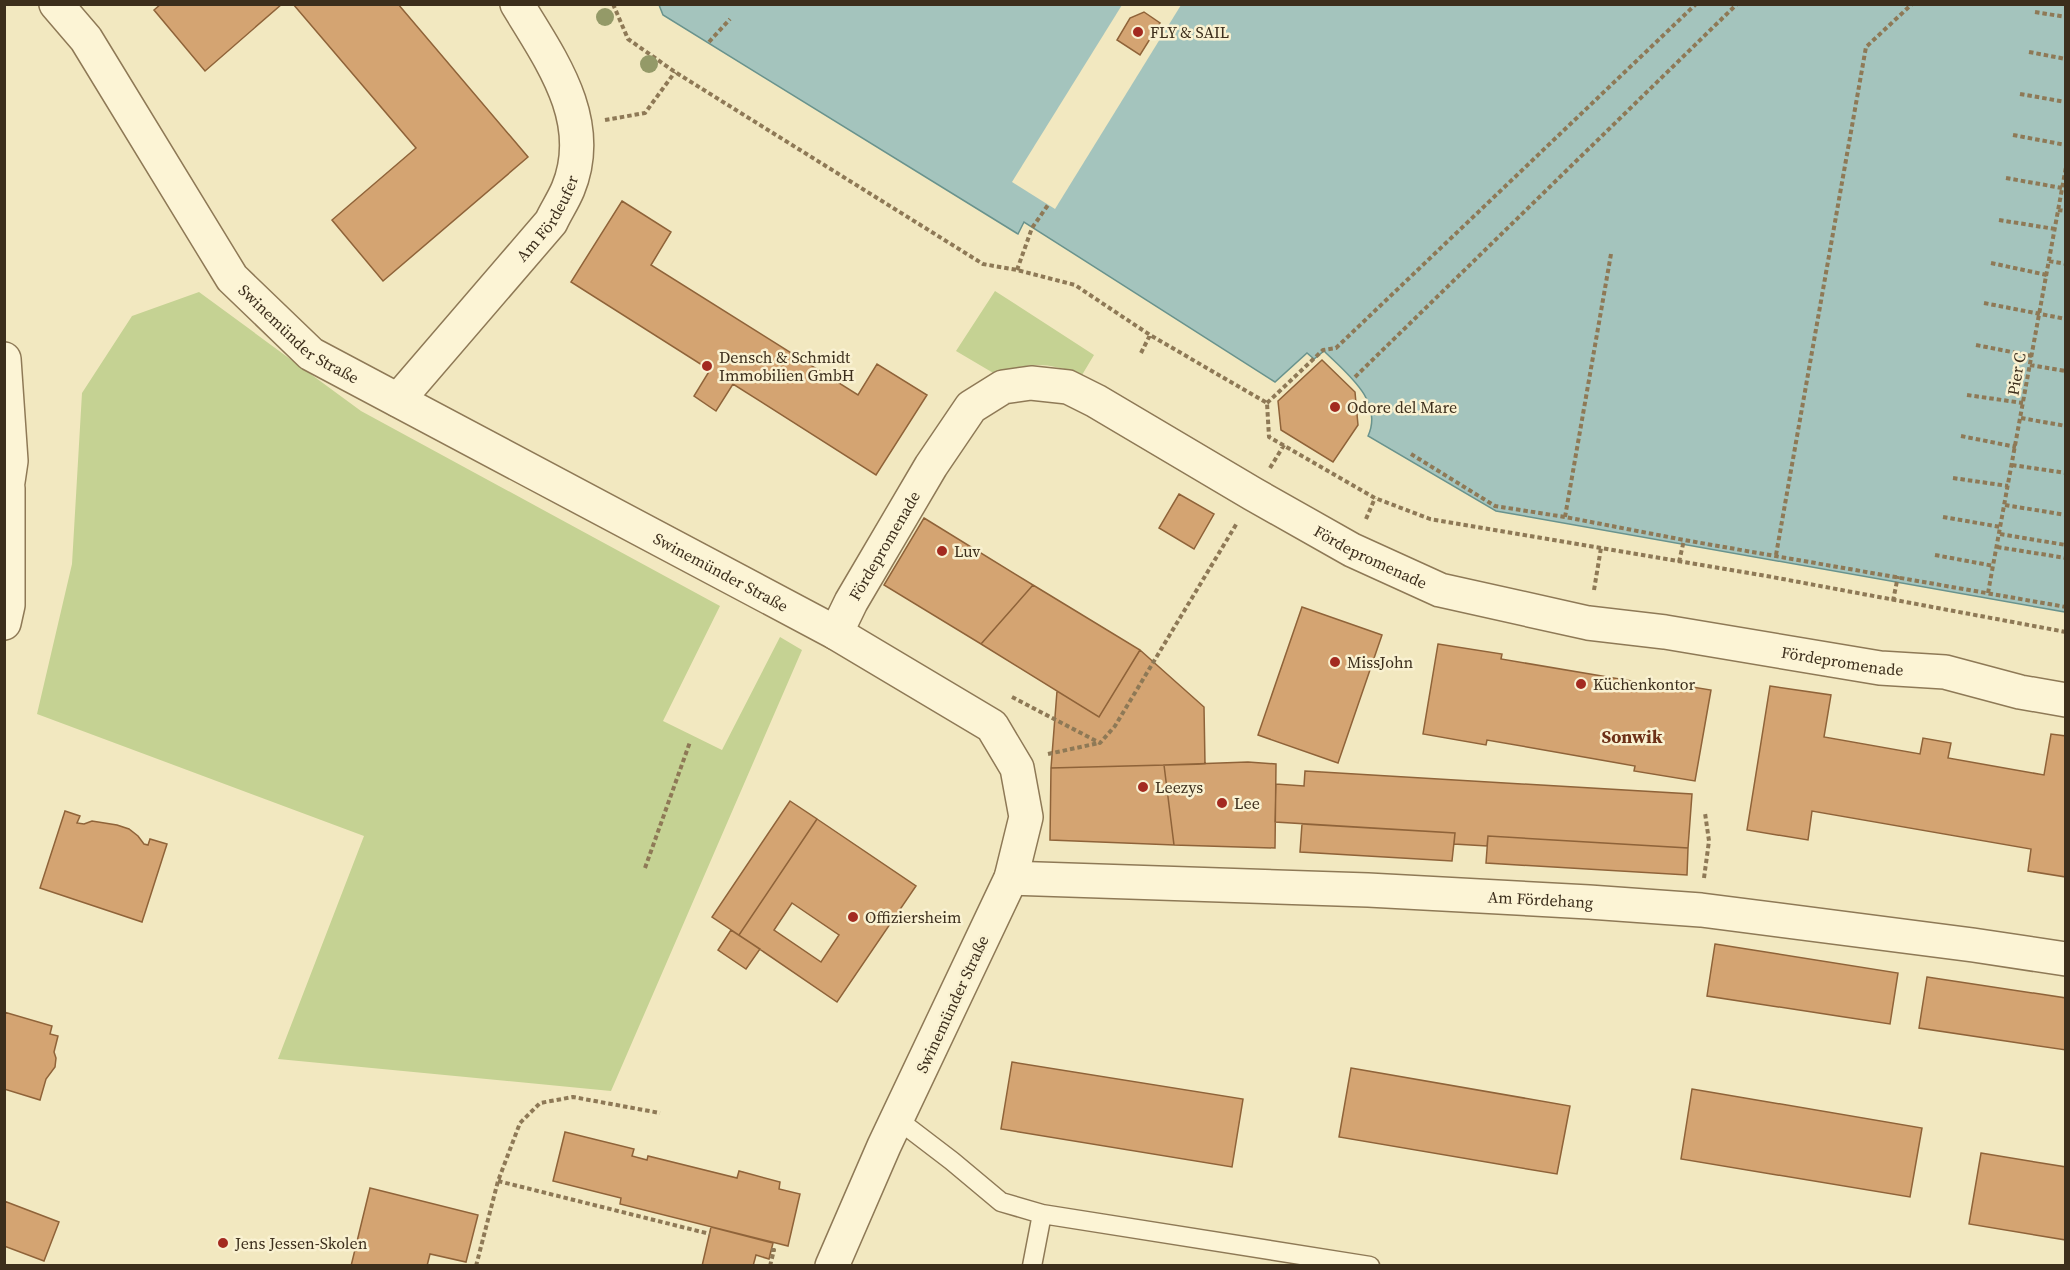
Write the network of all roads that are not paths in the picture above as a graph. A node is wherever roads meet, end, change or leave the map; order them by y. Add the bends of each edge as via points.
1 (56, 4) edge
2 (517, 4) edge
3 (4, 359) edge
4 (398, 400) junction
5 (6, 498) edge
6 (4, 623) edge
7 (836, 633) junction
8 (2066, 700) edge
9 (1011, 878) junction
10 (2066, 959) edge
11 (897, 1119) junction
12 (1042, 1214) junction
13 (832, 1266) edge
14 (1032, 1266) edge
15 (1370, 1266) edge

1 - 4 street, Swinemünder Straße via 86,39 232,278 311,354
2 - 4 street, Am Fördeufer via 569,96 576,156 568,188 551,222
3 - 5 street via 11,462
4 - 7 street, Swinemünder Straße
5 - 6 street via 8,605
7 - 8 street, Fördepromenade via 931,466 971,407 1003,387 1031,383 1068,387 1108,407 1352,550 1440,590 1588,623 1880,668 1945,672
7 - 9 street, Swinemünder Straße via 992,726 1017,768 1026,817
9 - 10 street, Am Fördehang via 1368,890 1690,909
9 - 11 street, Swinemünder Straße
11 - 12 lane via 1000,1202
11 - 13 street, Swinemünder Straße
12 - 14 lane
12 - 15 lane

